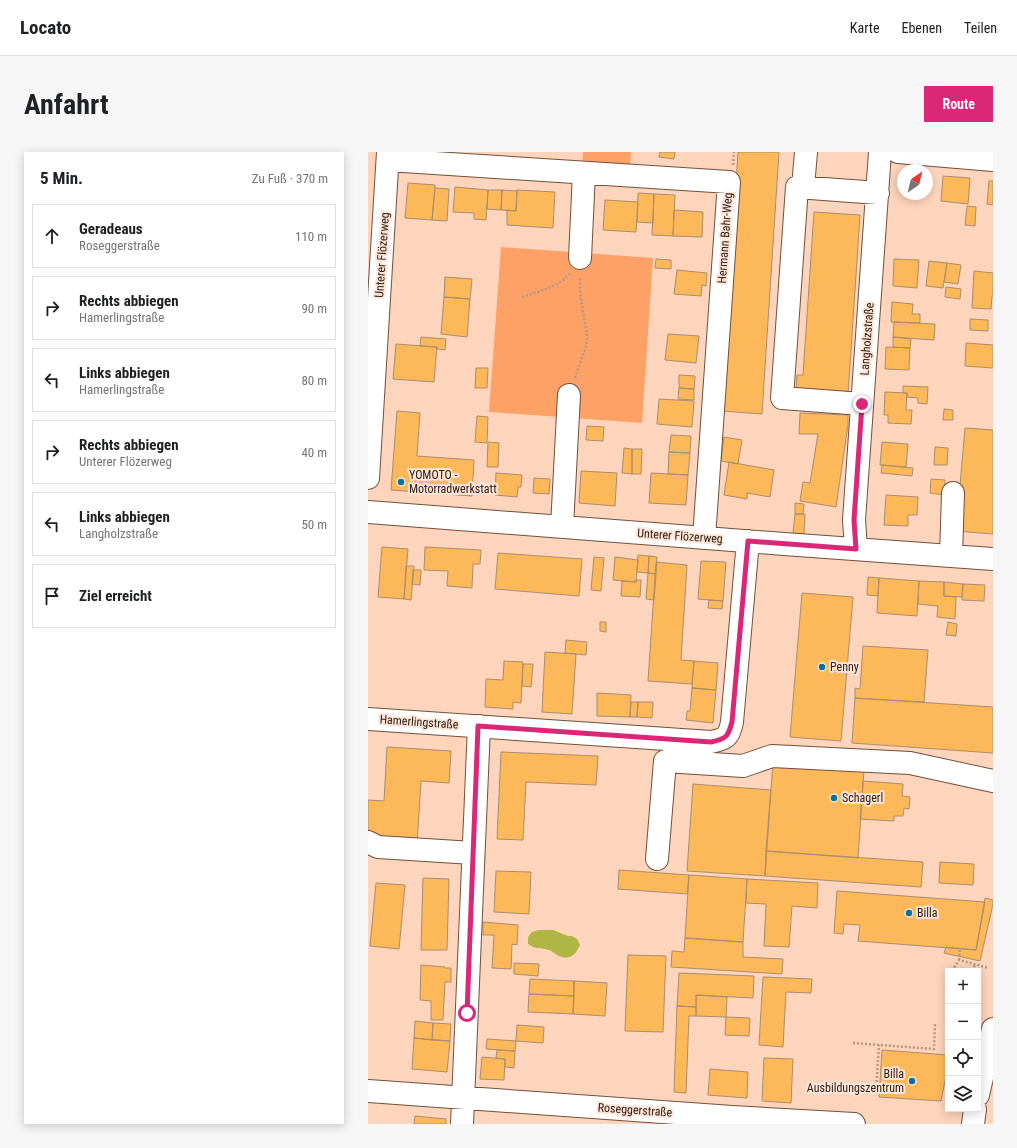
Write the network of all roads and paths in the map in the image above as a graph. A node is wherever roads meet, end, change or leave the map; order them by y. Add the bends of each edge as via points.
1 (806, 152) edge
2 (880, 152) edge
3 (898, 152) edge
4 (388, 156) edge
5 (415, 157) edge
6 (993, 160) edge
7 (584, 173) junction
8 (377, 181) edge
9 (803, 187) junction
10 (878, 193) junction
11 (580, 261) junction
12 (522, 297) dead end
13 (569, 395) joint
14 (862, 404) junction
15 (368, 478) edge
16 (953, 494) dead end
17 (368, 512) edge
18 (562, 526) junction
19 (704, 538) junction
20 (748, 541) junction
21 (856, 549) junction
22 (951, 556) junction
23 (993, 559) edge
24 (368, 719) edge
25 (478, 726) junction
26 (993, 781) edge
27 (368, 842) edge
28 (473, 853) junction
29 (658, 859) dead end
30 (960, 948) dead end
31 (959, 960) junction
32 (975, 964) junction
33 (954, 968) edge
34 (974, 968) edge
35 (989, 968) dead end
36 (935, 1023) dead end
37 (993, 1030) edge
38 (853, 1043) dead end
39 (879, 1046) junction
40 (981, 1082) edge
41 (876, 1090) dead end
42 (368, 1091) edge
43 (464, 1098) junction
44 (975, 1112) edge
45 (462, 1124) edge
46 (854, 1124) edge
47 (973, 1124) edge

1 - 9 street
2 - 10 street, Langholzstraße
3 - 6 street
4 - 5 street, Hermann Bahr-Weg
4 - 8 street, Unterer Flözerweg
5 - 7 street, Hermann Bahr-Weg
7 - 11 street
7 - 19 street, Hermann Bahr-Weg via 729,182
8 - 15 street, Unterer Flözerweg
9 - 10 street
9 - 14 street via 797,187 782,398
10 - 14 street, Langholzstraße
11 - 12 path via 557,285
11 - 13 path via 580,293 587,336
13 - 18 street
14 - 21 street, Langholzstraße via 854,520
16 - 22 street
17 - 18 street, Unterer Flözerweg
18 - 19 street, Unterer Flözerweg
19 - 20 street, Unterer Flözerweg
20 - 21 street, Unterer Flözerweg
20 - 25 street, Hamerlingstraße via 732,722 730,732 722,740 711,742
21 - 22 street, Unterer Flözerweg
22 - 23 street, Unterer Flözerweg
24 - 25 street, Hamerlingstraße
25 - 28 street
26 - 29 street via 910,763 772,756 743,766 665,762
27 - 28 street via 378,846
28 - 43 street
30 - 31 path
31 - 32 path
31 - 33 path
32 - 34 path
32 - 35 path
36 - 39 path via 934,1049
37 - 40 street
38 - 39 path
39 - 41 path
42 - 43 street, Roseggerstraße
43 - 45 street
43 - 46 street, Roseggerstraße
44 - 47 street

